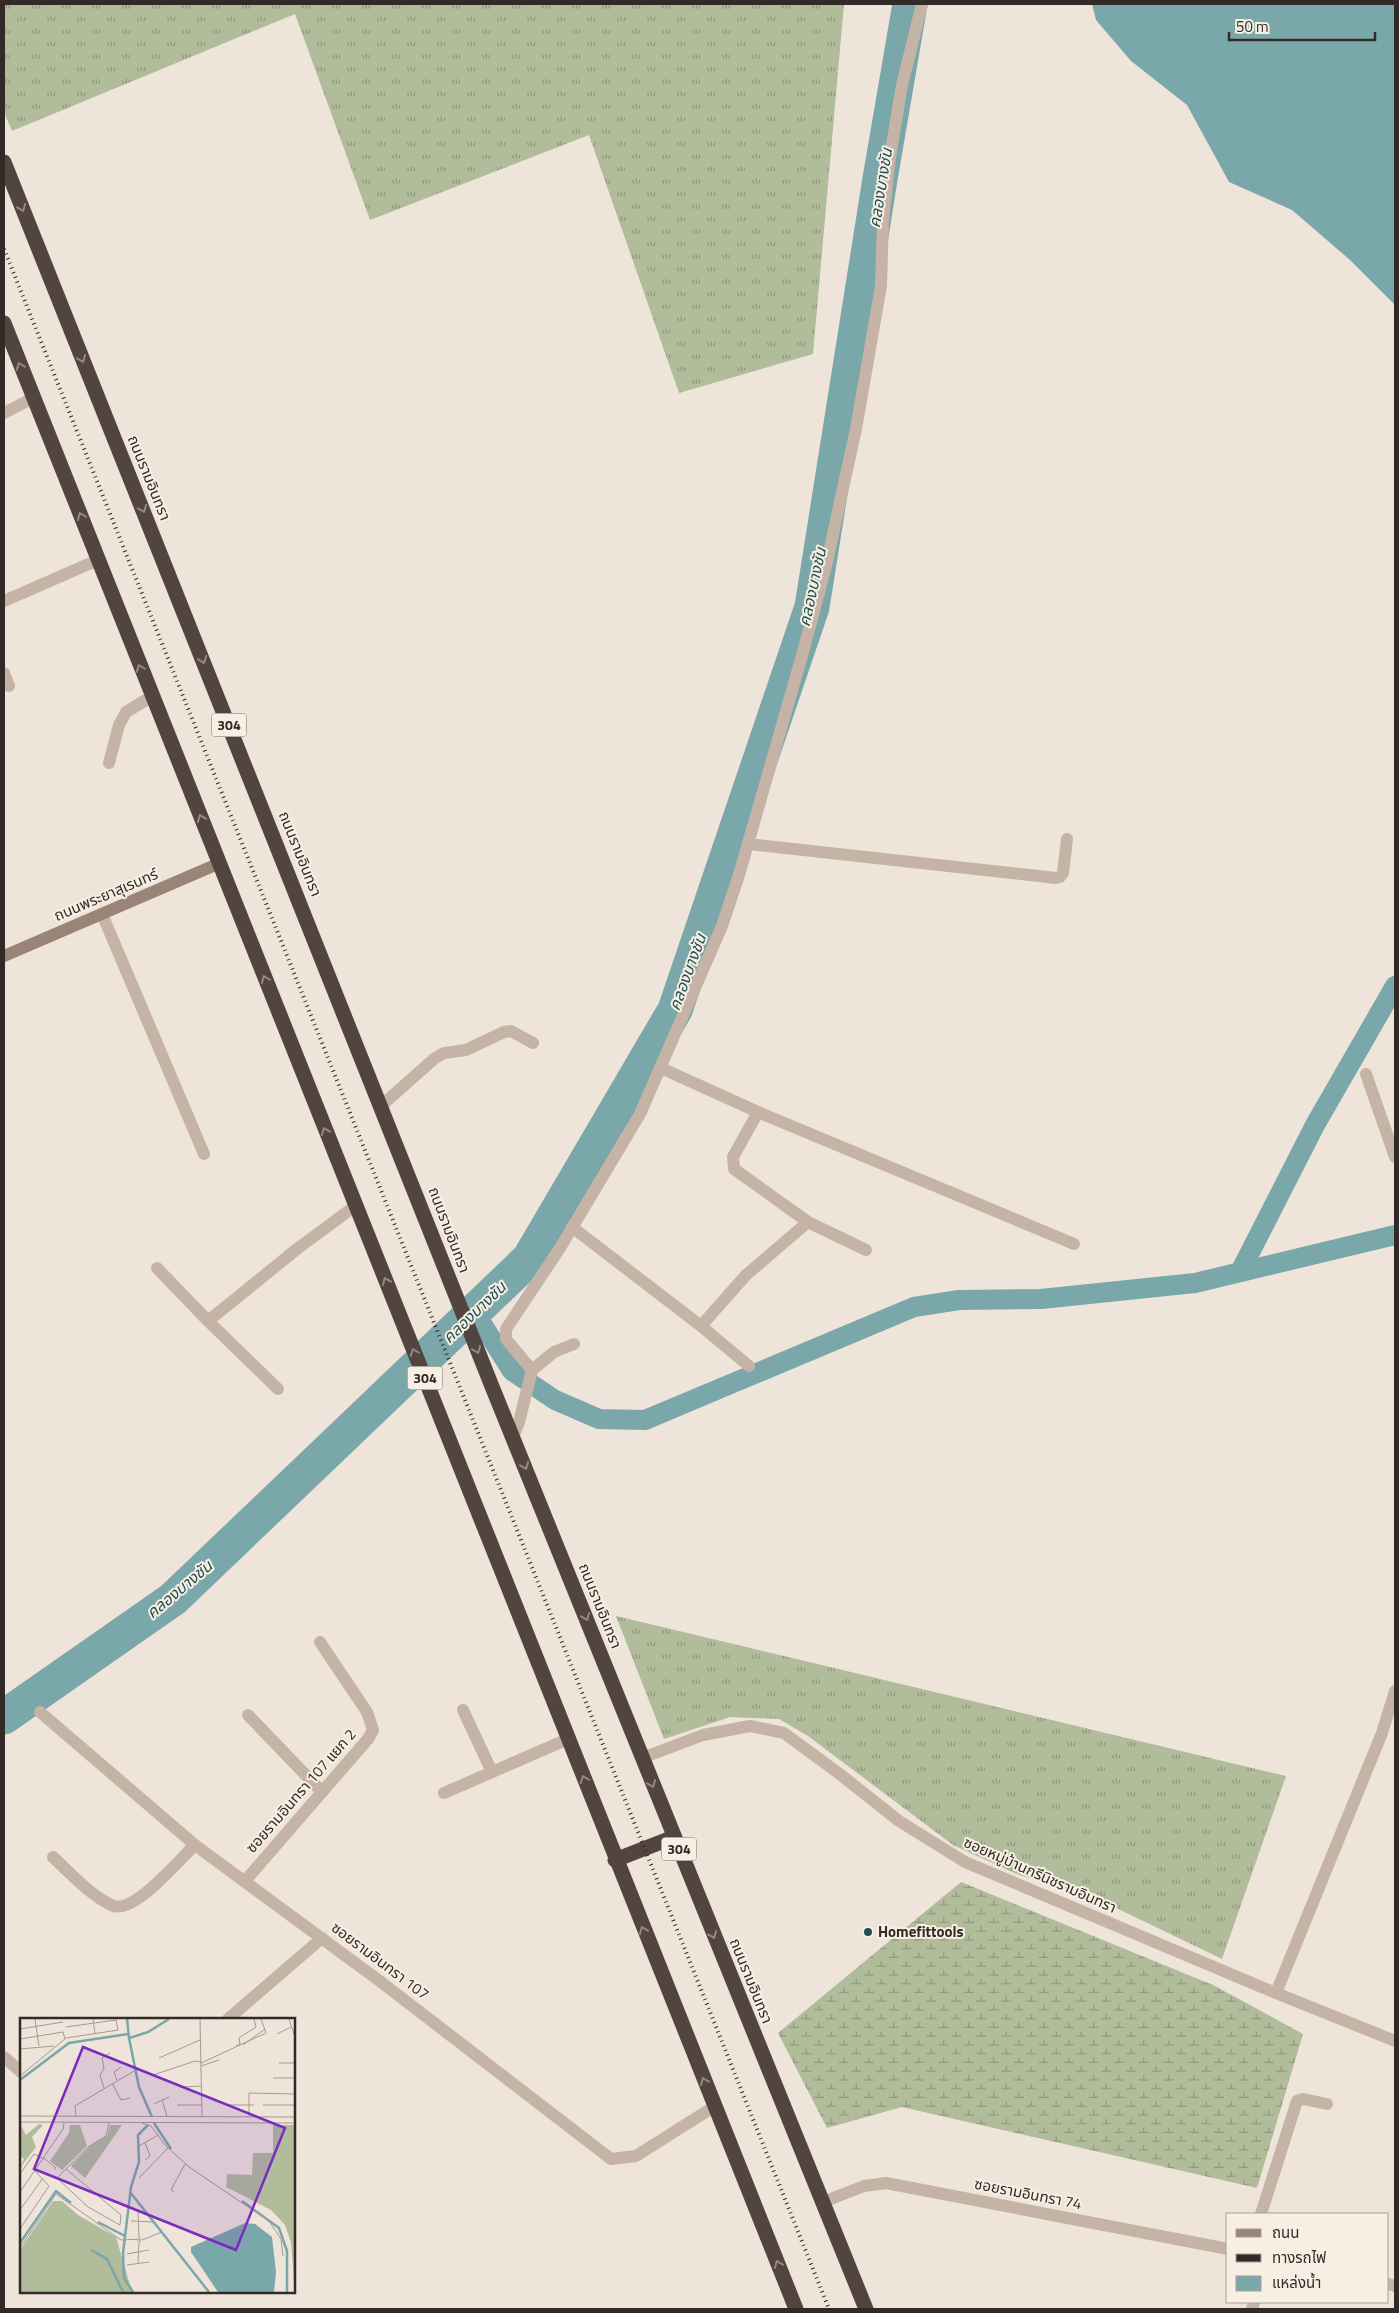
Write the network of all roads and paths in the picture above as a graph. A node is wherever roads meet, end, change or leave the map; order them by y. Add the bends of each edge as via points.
1 (922, 4) edge
2 (4, 162) edge
3 (4, 323) edge
4 (33, 398) junction
5 (4, 413) edge
6 (98, 560) junction
7 (4, 601) edge
8 (4, 673) edge
9 (9, 686) dead end
10 (152, 697) junction
11 (109, 764) dead end
12 (1067, 839) dead end
13 (748, 844) junction
14 (220, 863) junction
15 (102, 914) junction
16 (4, 956) edge
17 (534, 1043) dead end
18 (661, 1068) junction
19 (1366, 1074) dead end
20 (381, 1106) junction
21 (758, 1112) junction
22 (1395, 1116) edge
23 (1383, 1121) junction
24 (204, 1154) dead end
25 (1395, 1157) edge
26 (355, 1206) junction
27 (808, 1222) junction
28 (572, 1227) junction
29 (1074, 1244) dead end
30 (866, 1250) dead end
31 (157, 1268) dead end
32 (208, 1322) junction
33 (701, 1326) junction
34 (574, 1344) dead end
35 (750, 1366) dead end
36 (531, 1373) junction
37 (278, 1389) dead end
38 (513, 1437) junction
39 (320, 1642) dead end
40 (1395, 1691) edge
41 (463, 1710) dead end
42 (40, 1712) dead end
43 (248, 1715) dead end
44 (568, 1740) junction
45 (642, 1758) junction
46 (492, 1772) junction
47 (322, 1792) junction
48 (444, 1793) dead end
49 (674, 1837) junction
50 (195, 1845) junction
51 (53, 1857) dead end
52 (615, 1860) junction
53 (245, 1881) junction
54 (322, 1938) junction
55 (1276, 1993) junction
56 (229, 2018) edge
57 (1395, 2041) edge
58 (4, 2057) edge
59 (20, 2071) edge
60 (1326, 2104) dead end
61 (715, 2106) junction
62 (824, 2202) junction
63 (1261, 2213) edge
64 (1226, 2249) edge
65 (796, 2309) edge
66 (866, 2309) edge

1 - 13 street via 902,85 890,157 880,292 856,429 804,652
2 -> 20 highway, ถนนรามอินทรา / 304
4 -> 3 highway, 304
4 - 5 street
6 -> 4 highway, 304
6 - 7 street
10 -> 6 highway, 304
8 - 9 street
10 - 11 street via 126,712 119,725
14 -> 10 highway, 304
12 - 13 street via 1063,873 1056,878
13 - 18 street via 722,926
14 - 15 street, ถนนพระยาสุเรนทร์
26 -> 14 highway, 304
15 - 16 street, ถนนพระยาสุเรนทร์
15 - 24 street
17 - 20 street via 511,1031 466,1050 444,1053
18 - 21 street
18 - 28 street via 640,1114
19 - 23 street
20 -> 38 highway, ถนนรามอินทรา / 304
21 - 27 street via 733,1157 734,1169
21 - 29 street
22 - 23 street
23 - 25 street
26 - 32 street
44 -> 26 highway, 304
27 - 30 street
27 - 33 street via 746,1275
28 - 33 street
28 - 36 street via 506,1329 506,1339
31 - 32 street
32 - 37 street
33 - 35 street
34 - 36 street via 554,1352
36 - 38 street
38 -> 45 highway, ถนนรามอินทรา / 304
39 - 47 street, ซอยรามอินทรา 107 แยก 2 via 367,1712 373,1730
40 - 55 street via 1382,1732
41 - 46 street
42 - 50 street, ซอยรามอินทรา 107
43 - 47 street
44 - 46 street
52 -> 44 highway, 304
45 -> 49 highway, ถนนรามอินทรา / 304
45 - 55 street, ซอยหมู่บ้านกรีนิชรามอินทรา via 703,1736 750,1726 784,1733 899,1821 965,1862
46 - 48 street
47 - 53 street, ซอยรามอินทรา 107 แยก 2
49 - 52 highway
49 -> 62 highway, ถนนรามอินทรา / 304
50 - 51 street via 137,1900 124,1907 102,1900
50 - 53 street, ซอยรามอินทรา 107
61 -> 52 highway, 304
53 - 54 street, ซอยรามอินทรา 107
54 - 56 street
54 - 61 street, ซอยรามอินทรา 107 via 611,2159 636,2156
55 - 57 street, ซอยหมู่บ้านกรีนิชรามอินทรา
58 - 59 street
60 - 63 street via 1302,2099 1297,2101
65 -> 61 highway, 304
62 - 64 street, ซอยรามอินทรา 74 via 864,2186 886,2183
62 - 66 highway, ถนนรามอินทรา / 304

